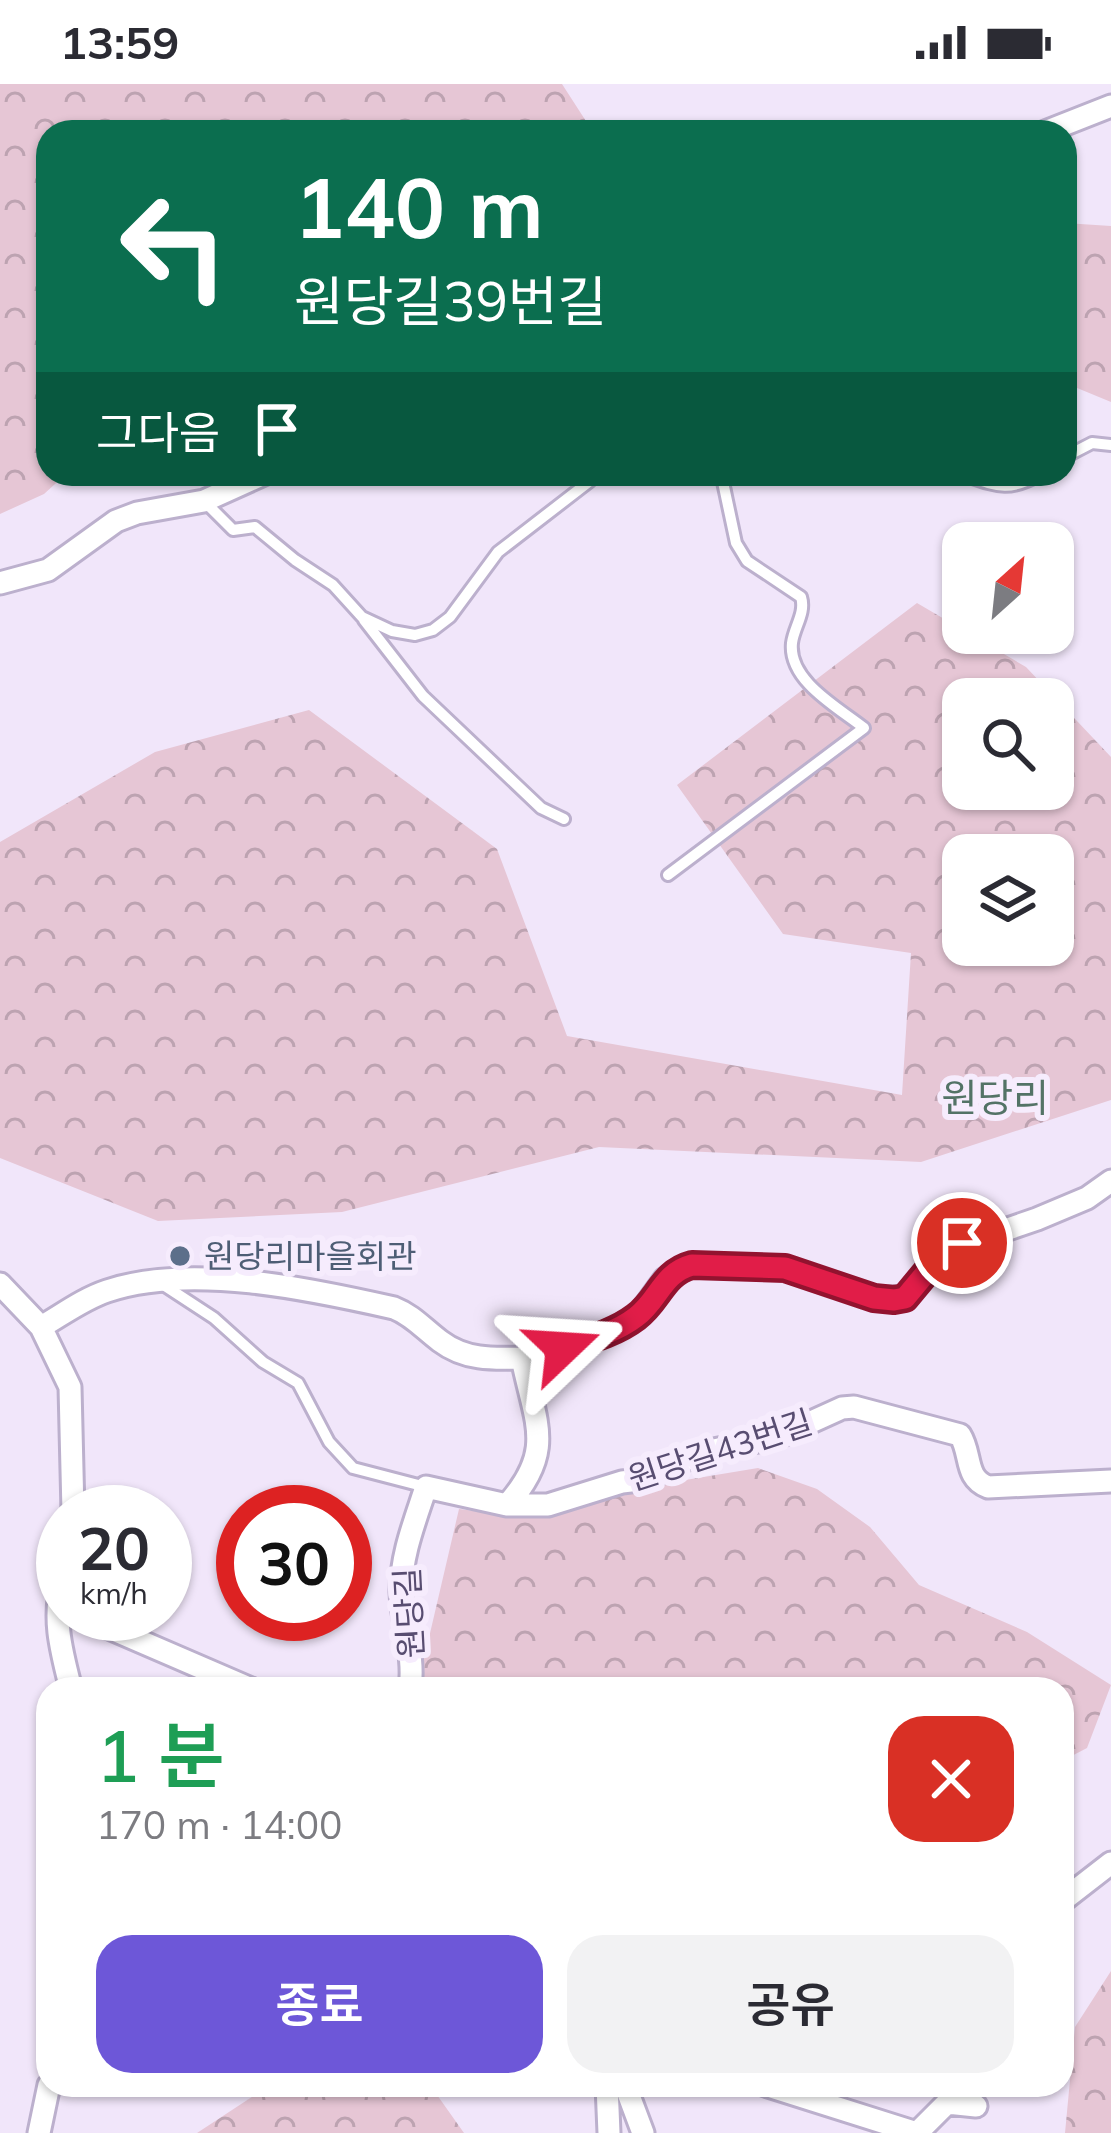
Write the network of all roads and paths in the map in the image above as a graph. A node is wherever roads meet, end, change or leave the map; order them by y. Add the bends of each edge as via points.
1 (1111, 106) edge
2 (1075, 120) edge
3 (1111, 445) edge
4 (1077, 451) edge
5 (237, 486) edge
6 (583, 486) edge
7 (724, 486) edge
8 (204, 500) junction
9 (0, 583) edge
10 (362, 617) junction
11 (564, 819) dead end
12 (668, 875) dead end
13 (1111, 1181) edge
14 (156, 1280) junction
15 (0, 1284) edge
16 (41, 1327) junction
17 (522, 1358) junction
18 (1111, 1481) edge
19 (73, 1485) edge
20 (427, 1487) junction
21 (507, 1504) junction
22 (58, 1641) edge
23 (139, 1641) edge
24 (68, 1677) edge
25 (222, 1677) edge
26 (411, 1677) edge
27 (1111, 1863) edge
28 (1074, 1892) edge
29 (46, 2097) edge
30 (608, 2097) edge
31 (630, 2097) edge
32 (803, 2097) edge
33 (976, 2106) dead end
34 (39, 2133) edge
35 (609, 2133) edge
36 (643, 2133) edge
37 (917, 2133) edge

1 - 2 street
3 - 4 lane
5 - 8 street
6 - 10 lane via 498,552 434,630 392,631
7 - 12 lane via 747,561 801,597 791,647 801,676 864,728
8 - 9 street via 116,521 48,570
8 - 10 lane via 233,530 255,527 266,535
10 - 11 lane via 423,696 541,808
13 - 17 street via 1037,1220 944,1251 905,1298 874,1298 785,1268 692,1265 665,1279 621,1327
14 - 16 street via 104,1292
14 - 17 street via 285,1285 372,1303 408,1314 455,1351
14 - 20 lane via 298,1383 329,1442 353,1468
15 - 16 street
16 - 19 street via 70,1387
17 - 21 street via 539,1443 535,1469
18 - 21 street, 원당길43번길 via 988,1487 971,1474 960,1435 854,1407 778,1437 699,1453 648,1479 548,1505
20 - 21 street
20 - 26 street, 원당길 via 401,1573
22 - 24 street
23 - 25 street
27 - 28 street
29 - 34 street
30 - 35 street
31 - 36 street
32 - 37 street
33 - 37 street via 947,2104

